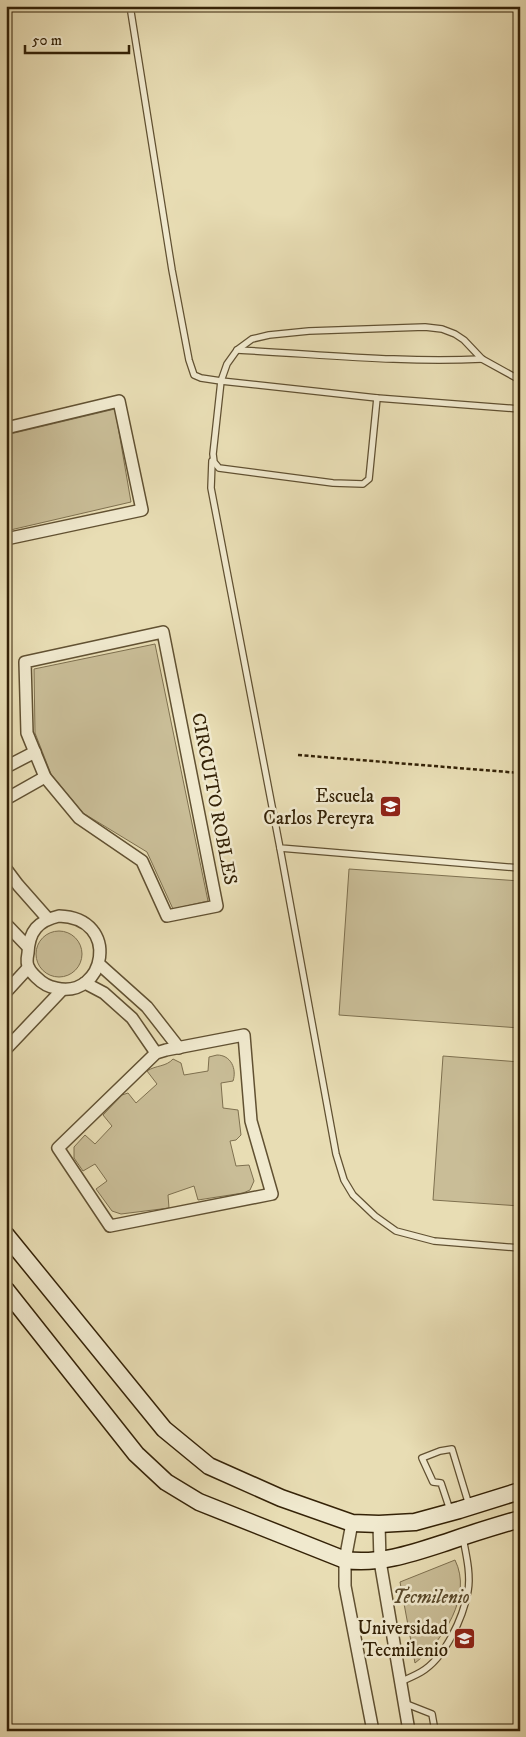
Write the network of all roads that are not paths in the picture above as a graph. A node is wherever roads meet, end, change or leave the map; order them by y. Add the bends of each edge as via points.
1 (130, 6) edge
2 (237, 350) junction
3 (482, 359) junction
4 (520, 380) edge
5 (221, 381) junction
6 (377, 398) junction
7 (520, 410) edge
8 (6, 428) edge
9 (212, 458) junction
10 (6, 539) edge
11 (34, 752) junction
12 (6, 768) edge
13 (44, 777) junction
14 (6, 799) edge
15 (280, 848) junction
16 (520, 868) edge
17 (6, 869) edge
18 (48, 919) junction
19 (6, 924) edge
20 (28, 946) junction
21 (99, 964) junction
22 (28, 968) junction
23 (85, 983) junction
24 (62, 990) junction
25 (6, 992) edge
26 (147, 1006) junction
27 (132, 1018) junction
28 (6, 1048) edge
29 (179, 1048) junction
30 (156, 1053) junction
31 (6, 1235) edge
32 (520, 1248) edge
33 (6, 1290) edge
34 (520, 1491) edge
35 (469, 1507) junction
36 (451, 1512) junction
37 (520, 1519) edge
38 (352, 1523) junction
39 (378, 1524) junction
40 (463, 1536) junction
41 (345, 1560) junction
42 (380, 1561) junction
43 (400, 1682) junction
44 (404, 1703) junction
45 (373, 1731) edge
46 (409, 1731) edge
47 (435, 1731) edge

1 - 5 lane via 189,360 197,377
2 - 3 lane via 446,361
2 - 3 lane via 252,338 268,335 425,327 455,334
2 - 5 lane
3 - 4 lane
5 - 6 lane
5 - 9 lane
6 - 7 lane
6 - 9 lane via 369,479 363,484 219,468
8 - 10 street via 119,401 142,510
9 - 15 lane via 211,488
11 - 12 street
11 - 13 street, CIRCUITO ROBLES
11 - 13 street, CIRCUITO ROBLES via 27,733 25,662 163,632 217,906 168,916 142,861 79,818
13 - 14 street
15 - 16 lane
15 - 32 lane via 336,1154 344,1180 353,1195 396,1231 434,1241
17 - 18 street
18 - 20 street via 30,936
18 - 21 street via 72,916 83,921 98,940
19 - 20 street
20 - 22 street
21 - 23 street
21 - 26 street
22 - 24 street via 40,981
22 - 25 street
23 - 24 street
23 - 27 street via 104,993
24 - 28 street
26 - 27 street
26 - 29 street
27 - 30 street
29 - 30 street
29 - 30 street via 244,1035 250,1121 272,1194 110,1226 58,1148
31 - 38 street via 129,1388 184,1447 209,1466 281,1498
33 - 41 street via 136,1454 166,1482 199,1502
34 - 35 street
35 - 36 street
35 - 36 lane via 452,1449 440,1451 422,1458 433,1482 441,1483
36 - 39 street via 415,1522
37 - 40 street
38 - 39 street
38 - 41 street
39 - 42 street
40 - 42 street
40 - 43 lane via 468,1590 459,1622 442,1653 422,1672
41 - 42 street
41 - 45 street via 345,1586
42 - 43 street
43 - 44 street
44 - 46 street
44 - 47 lane via 432,1714

